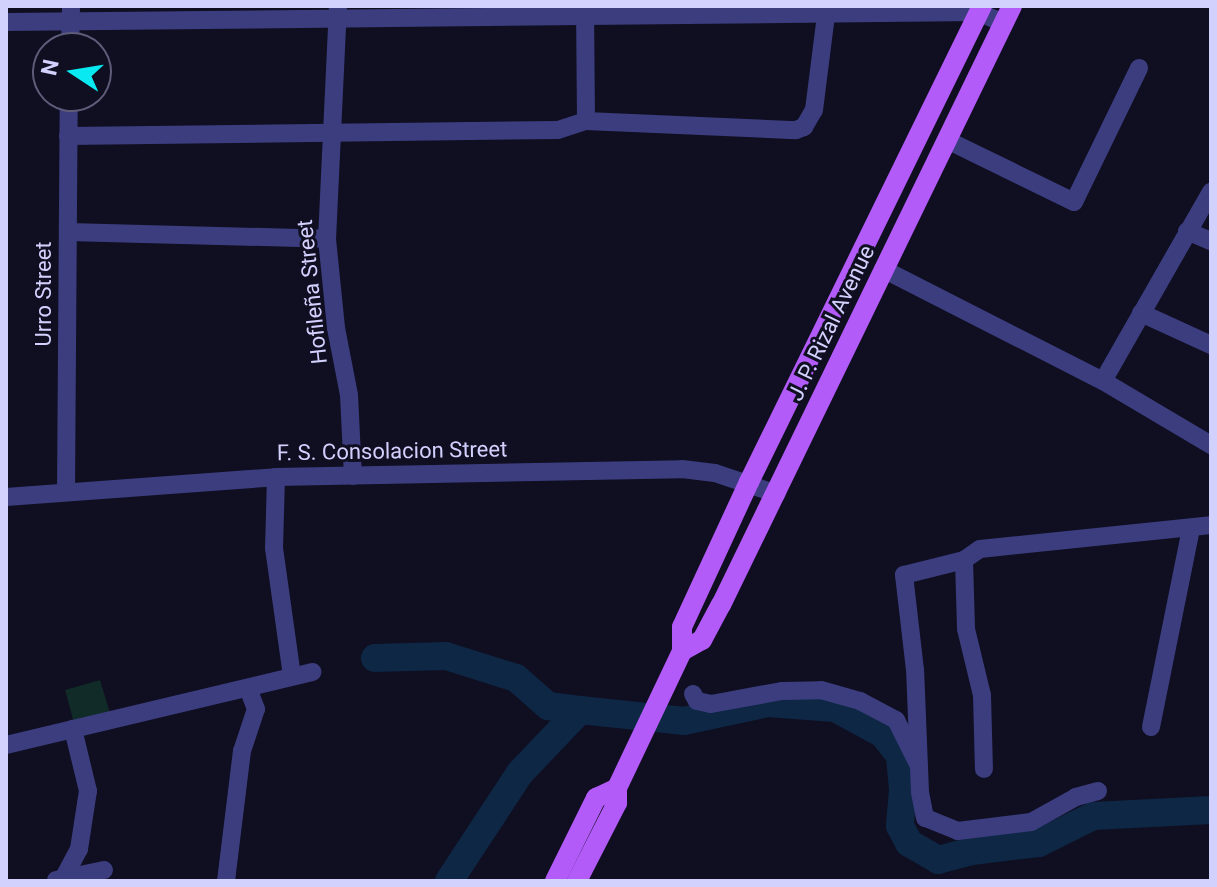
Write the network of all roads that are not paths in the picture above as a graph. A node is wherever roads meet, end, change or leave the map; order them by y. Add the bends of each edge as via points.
1 (981, 9) edge
2 (585, 12) edge
3 (338, 13) edge
4 (70, 14) edge
5 (826, 15) junction
6 (1008, 15) edge
7 (6, 22) edge
8 (1139, 68) dead end
9 (69, 112) edge
10 (586, 121) junction
11 (333, 133) junction
12 (68, 136) junction
13 (947, 140) junction
14 (1211, 192) edge
15 (1187, 231) junction
16 (68, 232) junction
17 (327, 239) junction
18 (1211, 241) edge
19 (883, 269) junction
20 (1141, 313) junction
21 (1211, 345) edge
22 (1103, 381) junction
23 (1211, 445) edge
24 (353, 476) junction
25 (276, 477) junction
26 (749, 482) junction
27 (66, 492) junction
28 (777, 494) junction
29 (6, 497) edge
30 (1211, 525) edge
31 (1191, 529) junction
32 (964, 560) junction
33 (682, 651) junction
34 (312, 672) dead end
35 (292, 676) junction
36 (248, 688) junction
37 (693, 694) dead end
38 (1151, 727) dead end
39 (73, 729) junction
40 (6, 745) edge
41 (984, 769) dead end
42 (921, 770) junction
43 (617, 788) junction
44 (1098, 791) dead end
45 (104, 870) dead end
46 (57, 880) edge
47 (226, 881) edge
48 (555, 881) edge
49 (577, 881) edge

1 - 5 street
1 - 6 street
1 - 26 main road, J. P. Rizal Avenue
2 - 3 street
2 - 5 street
2 - 10 street
3 - 4 street
3 - 11 street, Hofileña Street
4 - 7 street
5 - 10 street via 818,92 804,127
6 - 13 main road, J. P. Rizal Avenue
8 - 13 street via 1074,202
9 - 12 street, Urro Street
10 - 11 street via 558,130
11 - 12 street
11 - 17 street, Hofileña Street
12 - 16 street, Urro Street
13 - 19 main road, J. P. Rizal Avenue
14 - 15 street
15 - 18 street
15 - 20 street
16 - 17 street
16 - 27 street, Urro Street
17 - 24 street, Hofileña Street via 349,395
19 - 22 street
19 - 28 main road, J. P. Rizal Avenue
20 - 21 street
20 - 22 street
22 - 23 street
24 - 25 street, F. S. Consolacion Street
24 - 26 street, F. S. Consolacion Street via 682,469
25 - 27 street, F. S. Consolacion Street
25 - 35 street via 274,548
26 - 28 street, F. S. Consolacion Street
26 - 33 main road, J. P. Rizal Avenue via 682,627
27 - 29 street, F. S. Consolacion Street
28 - 33 main road, J. P. Rizal Avenue via 702,640
30 - 31 street
31 - 32 street via 980,549
31 - 38 street
32 - 41 street via 966,629 982,695
32 - 42 street via 903,576
33 - 43 main road, J. P. Rizal Avenue
34 - 35 street
35 - 36 street
36 - 39 street
36 - 47 street via 256,709 242,751
37 - 42 street via 697,701 711,704 821,690 860,701 896,720
39 - 40 street
39 - 46 street via 88,791 79,849
42 - 44 street via 925,818 958,831 1031,822
43 - 48 main road, J. P. Rizal Avenue via 596,798
43 - 49 main road, J. P. Rizal Avenue via 617,803
45 - 46 street

